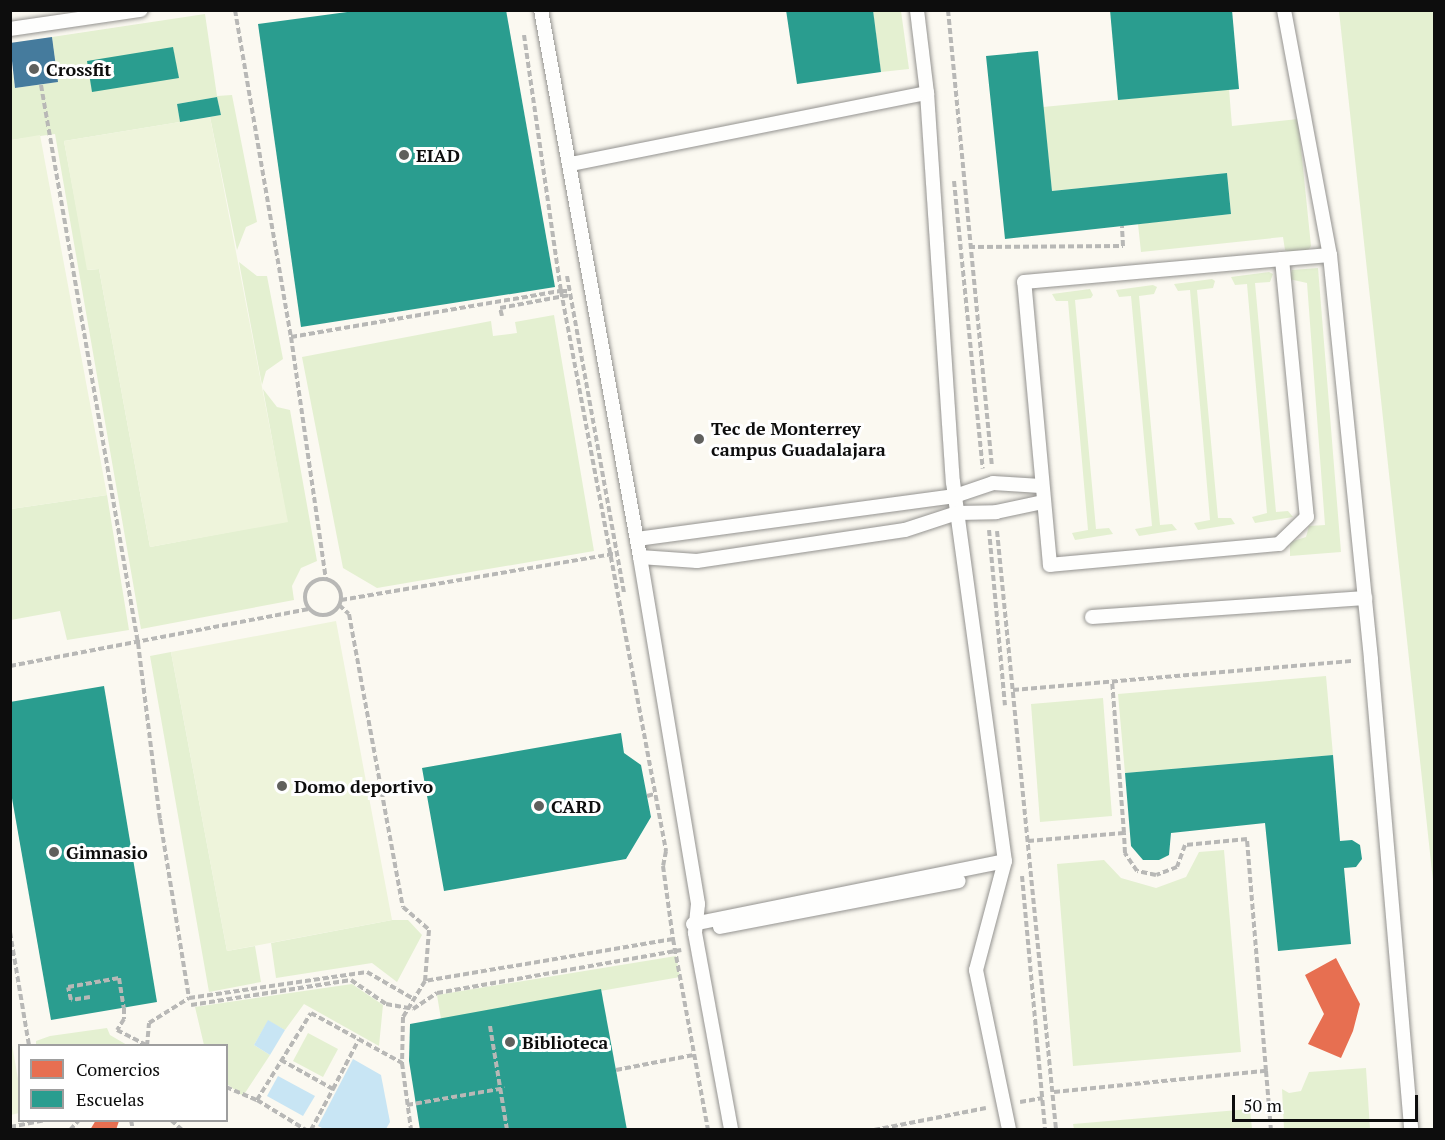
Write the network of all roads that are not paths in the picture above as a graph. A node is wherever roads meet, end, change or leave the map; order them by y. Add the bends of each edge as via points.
1 (141, 10) edge
2 (541, 10) edge
3 (917, 10) edge
4 (1284, 10) edge
5 (10, 29) edge
6 (927, 93) junction
7 (571, 164) junction
8 (1330, 255) junction
9 (1282, 259) junction
10 (1041, 486) junction
11 (955, 496) junction
12 (1043, 502) junction
13 (957, 513) junction
14 (638, 548) junction
15 (1365, 598) junction
16 (1092, 617) dead end
17 (1005, 861) junction
18 (959, 881) dead end
19 (694, 928) junction
20 (731, 1130) edge
21 (1008, 1130) edge
22 (1411, 1130) edge

1 - 5 lane
2 - 7 lane
3 - 6 lane
4 - 8 lane
6 - 7 lane
6 - 11 lane
7 - 14 lane
8 - 9 lane
8 - 15 lane
9 - 10 lane via 1024,282
9 - 12 lane via 1307,517 1278,544 1050,565
10 - 11 lane via 989,484
10 - 12 lane
11 - 13 lane
11 - 14 lane
12 - 13 lane via 991,512
13 - 14 lane via 905,530 697,561
13 - 17 lane
14 - 19 lane via 698,904
15 - 16 lane
15 - 22 lane
17 - 19 lane
17 - 21 lane via 976,970
18 - 19 lane
19 - 20 lane

